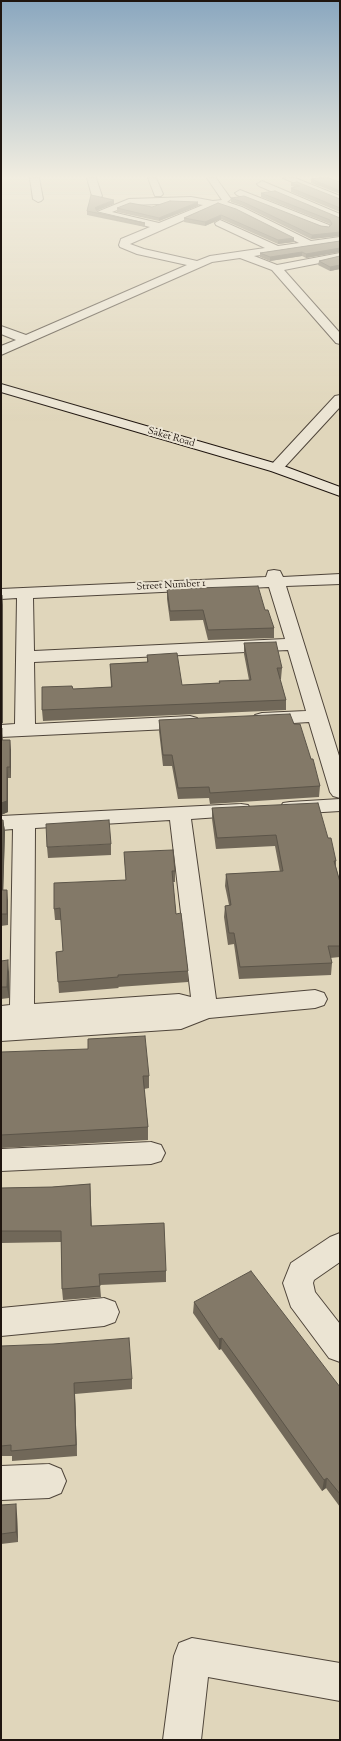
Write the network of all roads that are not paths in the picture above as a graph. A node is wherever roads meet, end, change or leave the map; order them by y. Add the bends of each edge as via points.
1 (175, 259) edge
2 (209, 259) edge
3 (253, 259) edge
4 (323, 259) edge
5 (198, 264) junction
6 (276, 268) junction
7 (1, 330) edge
8 (27, 340) junction
9 (340, 340) edge
10 (1, 352) edge
11 (1, 388) edge
12 (340, 399) edge
13 (276, 468) junction
14 (340, 492) edge
15 (340, 572) edge
16 (275, 578) junction
17 (340, 579) edge
18 (1, 586) edge
19 (25, 593) junction
20 (1, 594) edge
21 (295, 644) junction
22 (25, 656) junction
23 (317, 716) junction
24 (246, 719) edge
25 (206, 721) edge
26 (25, 730) junction
27 (1, 731) edge
28 (340, 792) edge
29 (340, 805) edge
30 (180, 814) junction
31 (24, 822) junction
32 (1, 823) edge
33 (315, 999) dead end
34 (205, 1009) junction
35 (11, 1023) edge
36 (150, 1153) dead end
37 (1, 1160) edge
38 (340, 1246) edge
39 (104, 1312) dead end
40 (1, 1322) edge
41 (340, 1348) edge
42 (49, 1480) dead end
43 (1, 1483) edge
44 (340, 1682) edge
45 (182, 1740) edge

1 - 5 street
2 - 5 street
3 - 6 street
4 - 6 street
5 - 8 street
6 - 9 street
7 - 8 street
8 - 10 street
11 - 13 street, Saket Road
12 - 13 street
13 - 14 street, Saket Road
15 - 16 street, Street Number 1
16 - 17 street, Street Number 1
16 - 18 street, Street Number 1
16 - 19 street, Street Number 1
16 - 21 street
19 - 20 street, Street Number 1
19 - 22 street
21 - 22 street
21 - 23 street
22 - 26 street
23 - 24 street
23 - 28 street
25 - 26 street
26 - 27 street
29 - 30 street
30 - 31 street
30 - 34 street
31 - 32 street
31 - 35 street
33 - 34 street
34 - 35 street via 181,1020
36 - 37 street
38 - 41 street via 301,1272 298,1283 302,1298
39 - 40 street
42 - 43 street
44 - 45 street via 192,1656

